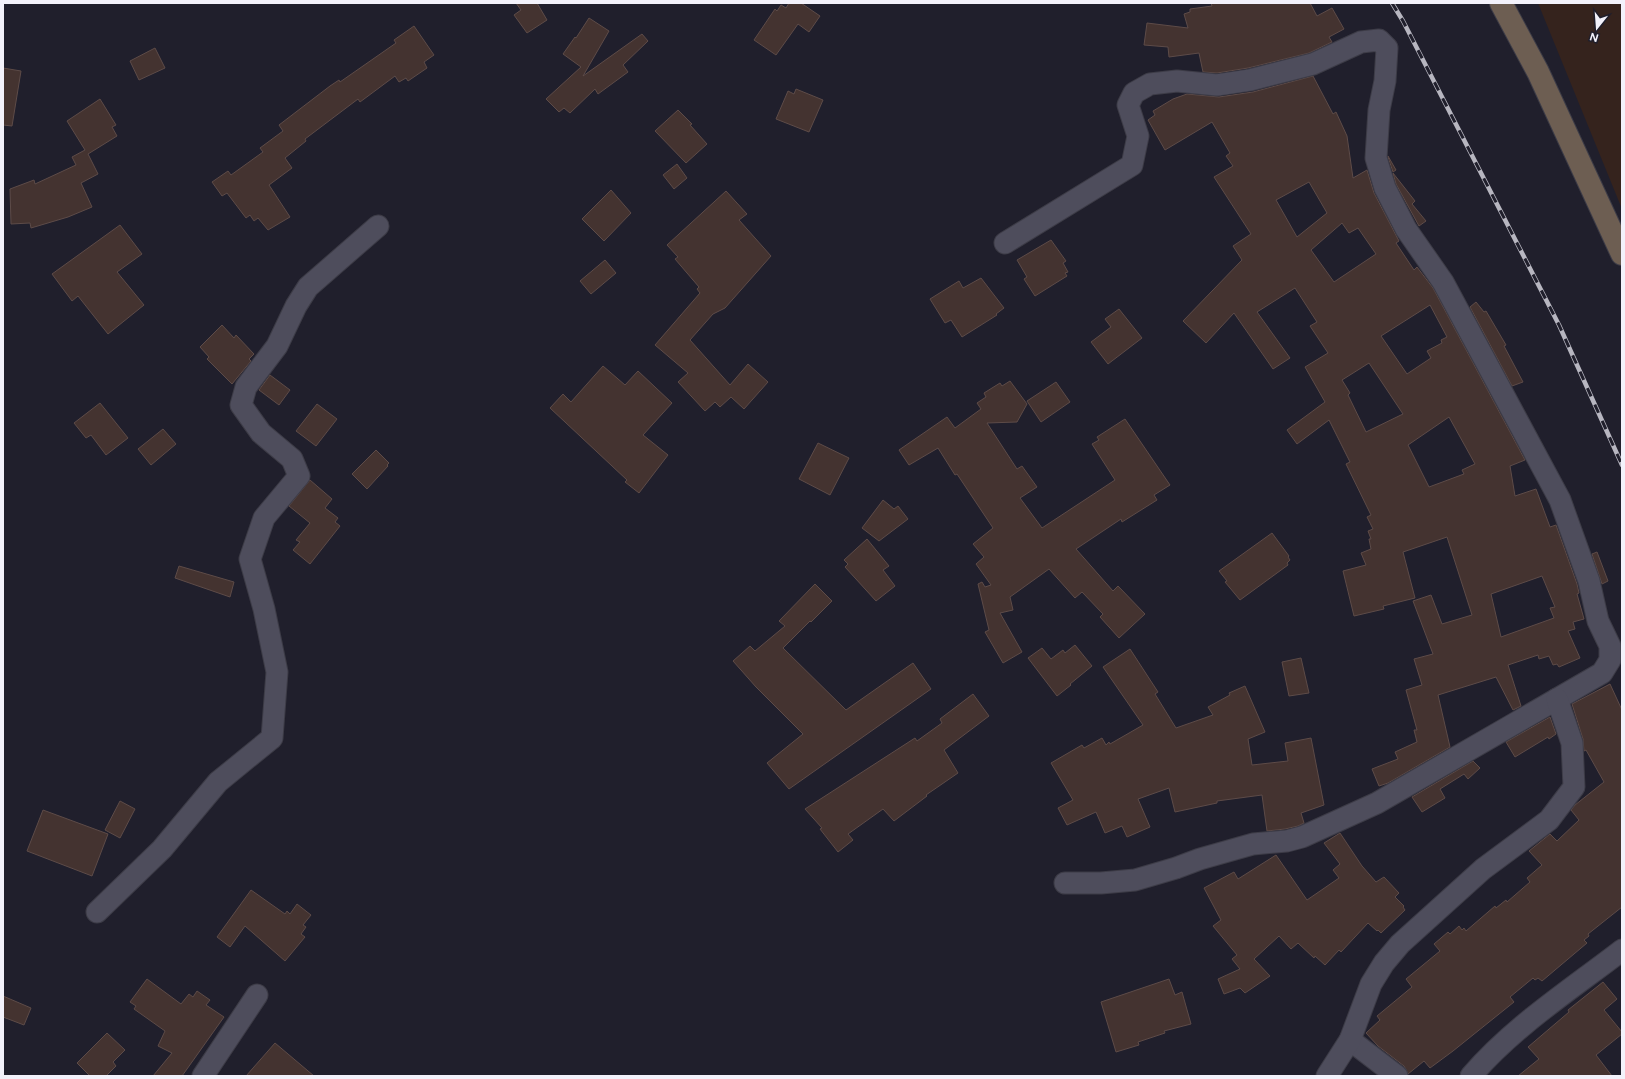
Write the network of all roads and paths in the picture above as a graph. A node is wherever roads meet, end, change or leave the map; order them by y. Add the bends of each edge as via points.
1 (1501, 3) edge
2 (378, 226) dead end
3 (1005, 243) dead end
4 (1622, 254) edge
5 (1557, 700) junction
6 (1065, 883) dead end
7 (97, 912) dead end
8 (1622, 950) edge
9 (257, 995) dead end
10 (1350, 1040) junction
11 (203, 1076) edge
12 (1327, 1076) edge
13 (1397, 1076) edge
14 (1471, 1076) edge

1 - 4 main road via 1538,72
2 - 7 street via 308,287 276,346 246,387 241,405 261,433 292,459 299,476 264,518 250,559 278,672 272,738 218,782 162,849
3 - 5 street via 1132,165 1138,136 1128,105 1134,93 1150,84 1177,81 1217,85 1250,80 1313,64 1361,42 1379,40 1387,48 1376,158 1385,188 1406,229 1444,282 1560,500 1589,581 1598,621 1610,646 1610,660 1602,673
5 - 6 street via 1377,803 1302,837 1253,844 1135,880
5 - 10 street via 1572,744 1574,787 1549,820 1483,869 1396,948 1371,984
8 - 14 street via 1524,1024
9 - 11 street
10 - 12 street
10 - 13 street

